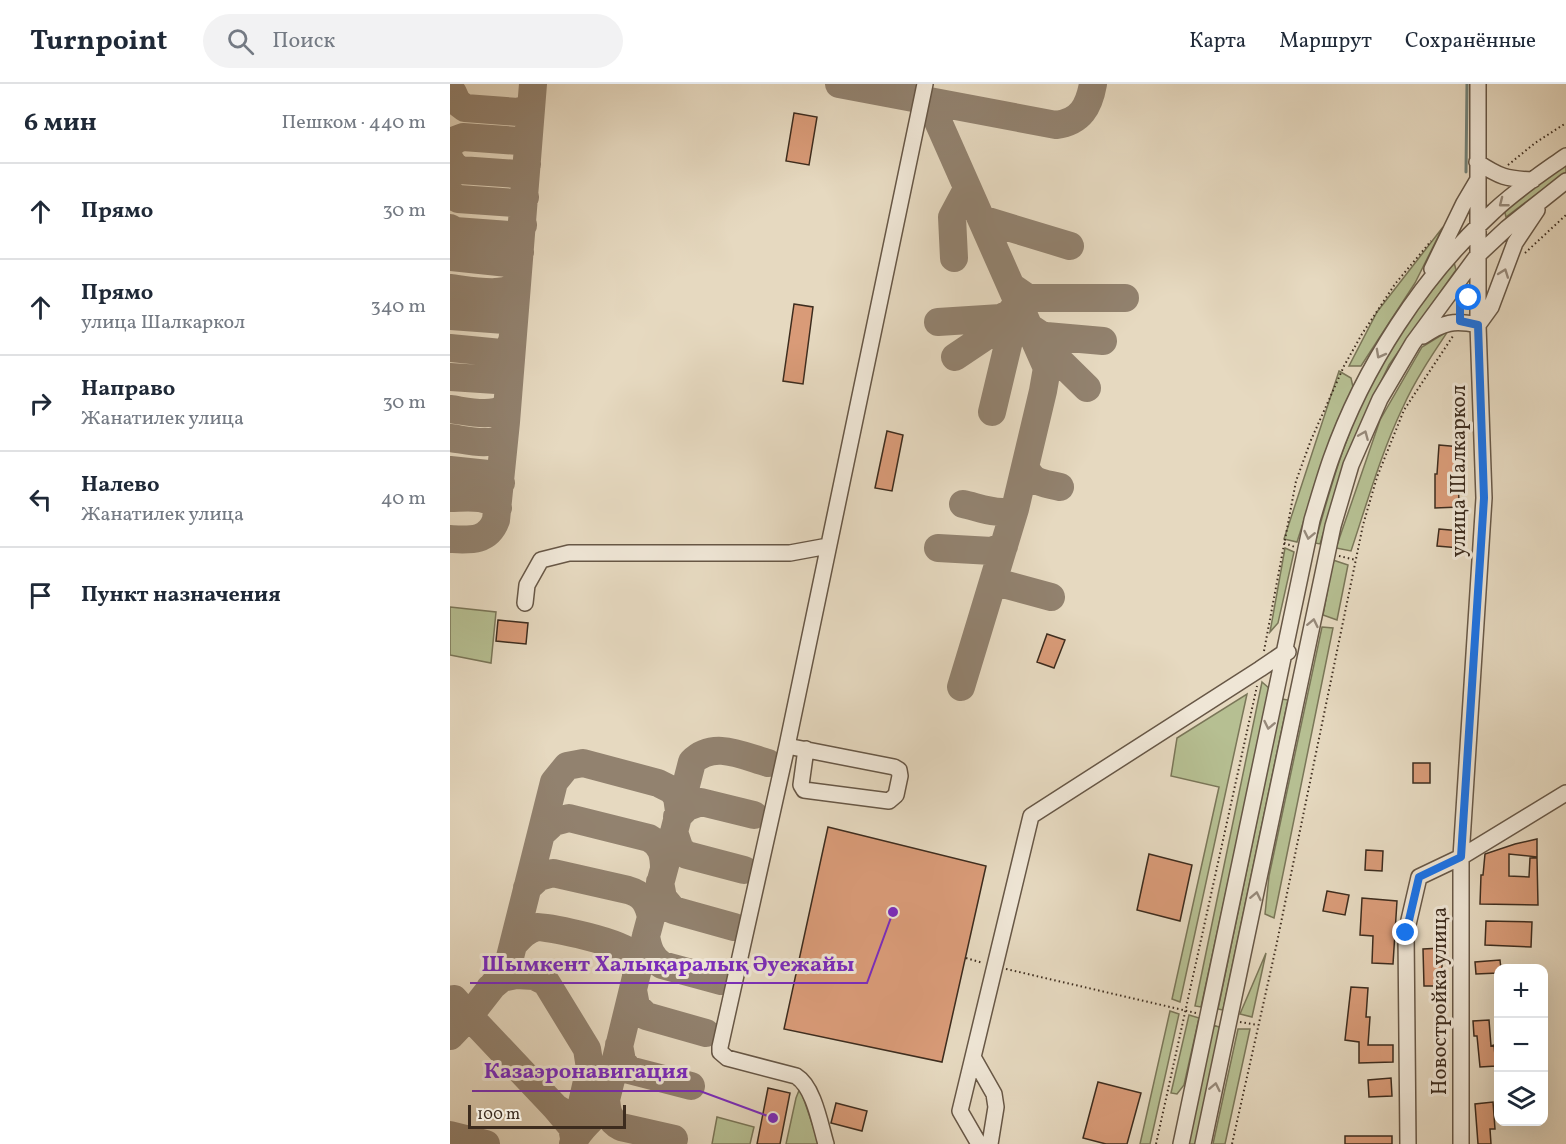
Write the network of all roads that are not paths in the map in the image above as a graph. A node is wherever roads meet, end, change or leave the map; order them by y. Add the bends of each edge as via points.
1 (925, 84) edge
2 (1478, 84) edge
3 (1566, 156) edge
4 (1477, 162) junction
5 (1533, 180) junction
6 (1477, 181) junction
7 (1566, 181) edge
8 (1547, 195) junction
9 (1477, 226) junction
10 (1477, 256) junction
11 (1417, 299) junction
12 (1478, 325) junction
13 (1413, 343) junction
14 (828, 546) junction
15 (525, 603) dead end
16 (1285, 652) junction
17 (1306, 655) junction
18 (787, 746) junction
19 (806, 749) junction
20 (1566, 793) edge
21 (1461, 857) junction
22 (973, 1057) junction
23 (826, 1144) edge
24 (979, 1144) edge
25 (990, 1144) edge
26 (1181, 1144) edge
27 (1203, 1144) edge
28 (1408, 1144) edge
29 (1461, 1144) edge

1 - 14 street
2 - 4 street, улица Шалкаркол
3 - 5 street
4 - 5 street via 1509,179
4 - 6 street, улица Шалкаркол
5 -> 9 street
6 - 9 street, улица Шалкаркол
6 - 11 street
7 - 8 street
8 - 10 street
12 -> 8 street via 1491,307 1515,243
9 - 10 street, улица Шалкаркол
9 - 11 street
10 - 12 street, улица Шалкаркол
10 - 13 street
11 -> 16 street via 1395,327 1361,389 1331,459 1312,520
12 - 13 street via 1460,321 1437,327
12 - 21 street, улица Шалкаркол via 1484,498
17 -> 13 street via 1333,526 1351,465 1380,399
14 - 15 street via 790,553 569,553 541,560 527,585
14 - 18 street
16 - 17 street
16 - 22 street via 1031,816
16 -> 26 street
27 -> 17 street
18 - 19 street
18 - 23 street via 720,1052 727,1058 803,1080
19 - 19 street via 894,767 900,776 896,795 889,801 804,790 801,785
20 - 21 street
21 - 28 street via 1419,877 1406,933
21 - 29 street, Новостройка улица
22 - 24 street via 960,1111
22 - 25 street via 994,1094 996,1107

